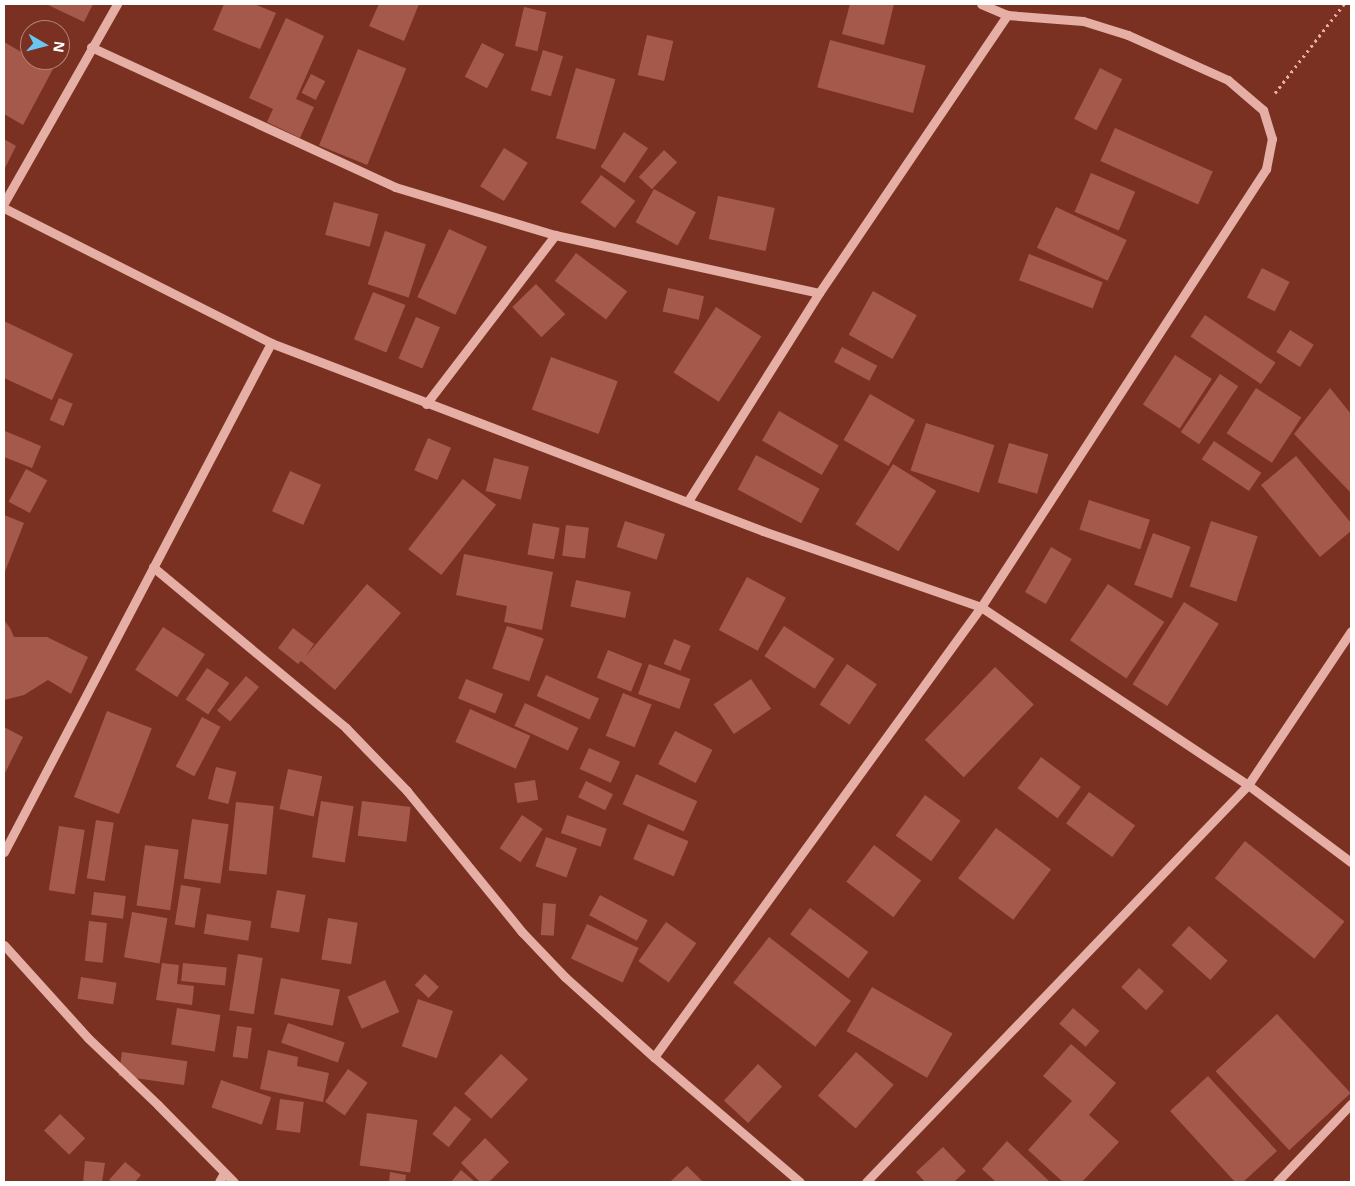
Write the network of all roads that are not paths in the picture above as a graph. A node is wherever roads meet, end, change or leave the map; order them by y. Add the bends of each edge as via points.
1 (117, 4) edge
2 (981, 4) edge
3 (1007, 15) junction
4 (91, 47) junction
5 (4, 203) edge
6 (4, 208) edge
7 (555, 235) junction
8 (819, 293) junction
9 (271, 343) junction
10 (426, 404) junction
11 (688, 501) junction
12 (153, 567) junction
13 (981, 607) junction
14 (1351, 631) edge
15 (1248, 785) junction
16 (4, 852) edge
17 (1351, 862) edge
18 (4, 945) edge
19 (654, 1057) junction
20 (1351, 1104) edge
21 (224, 1173) junction
22 (219, 1182) edge
23 (234, 1182) edge
24 (800, 1182) edge
25 (866, 1182) edge
26 (1277, 1182) edge

1 - 4 street
2 - 3 street
3 - 8 street
3 - 13 street via 1083,22 1128,35 1228,80 1263,110 1272,139 1266,169
4 - 5 street
4 - 7 street via 395,187
6 - 9 street
7 - 8 street
7 - 10 street
8 - 11 street
9 - 10 street
9 - 12 street
10 - 11 street
11 - 13 street via 763,531
12 - 16 street
12 - 19 street via 346,728 407,791 546,958
13 - 15 street
13 - 19 street
14 - 15 street
15 - 17 street
15 - 25 street
18 - 21 street via 88,1038
19 - 24 street
20 - 26 street
21 - 22 street
21 - 23 street

